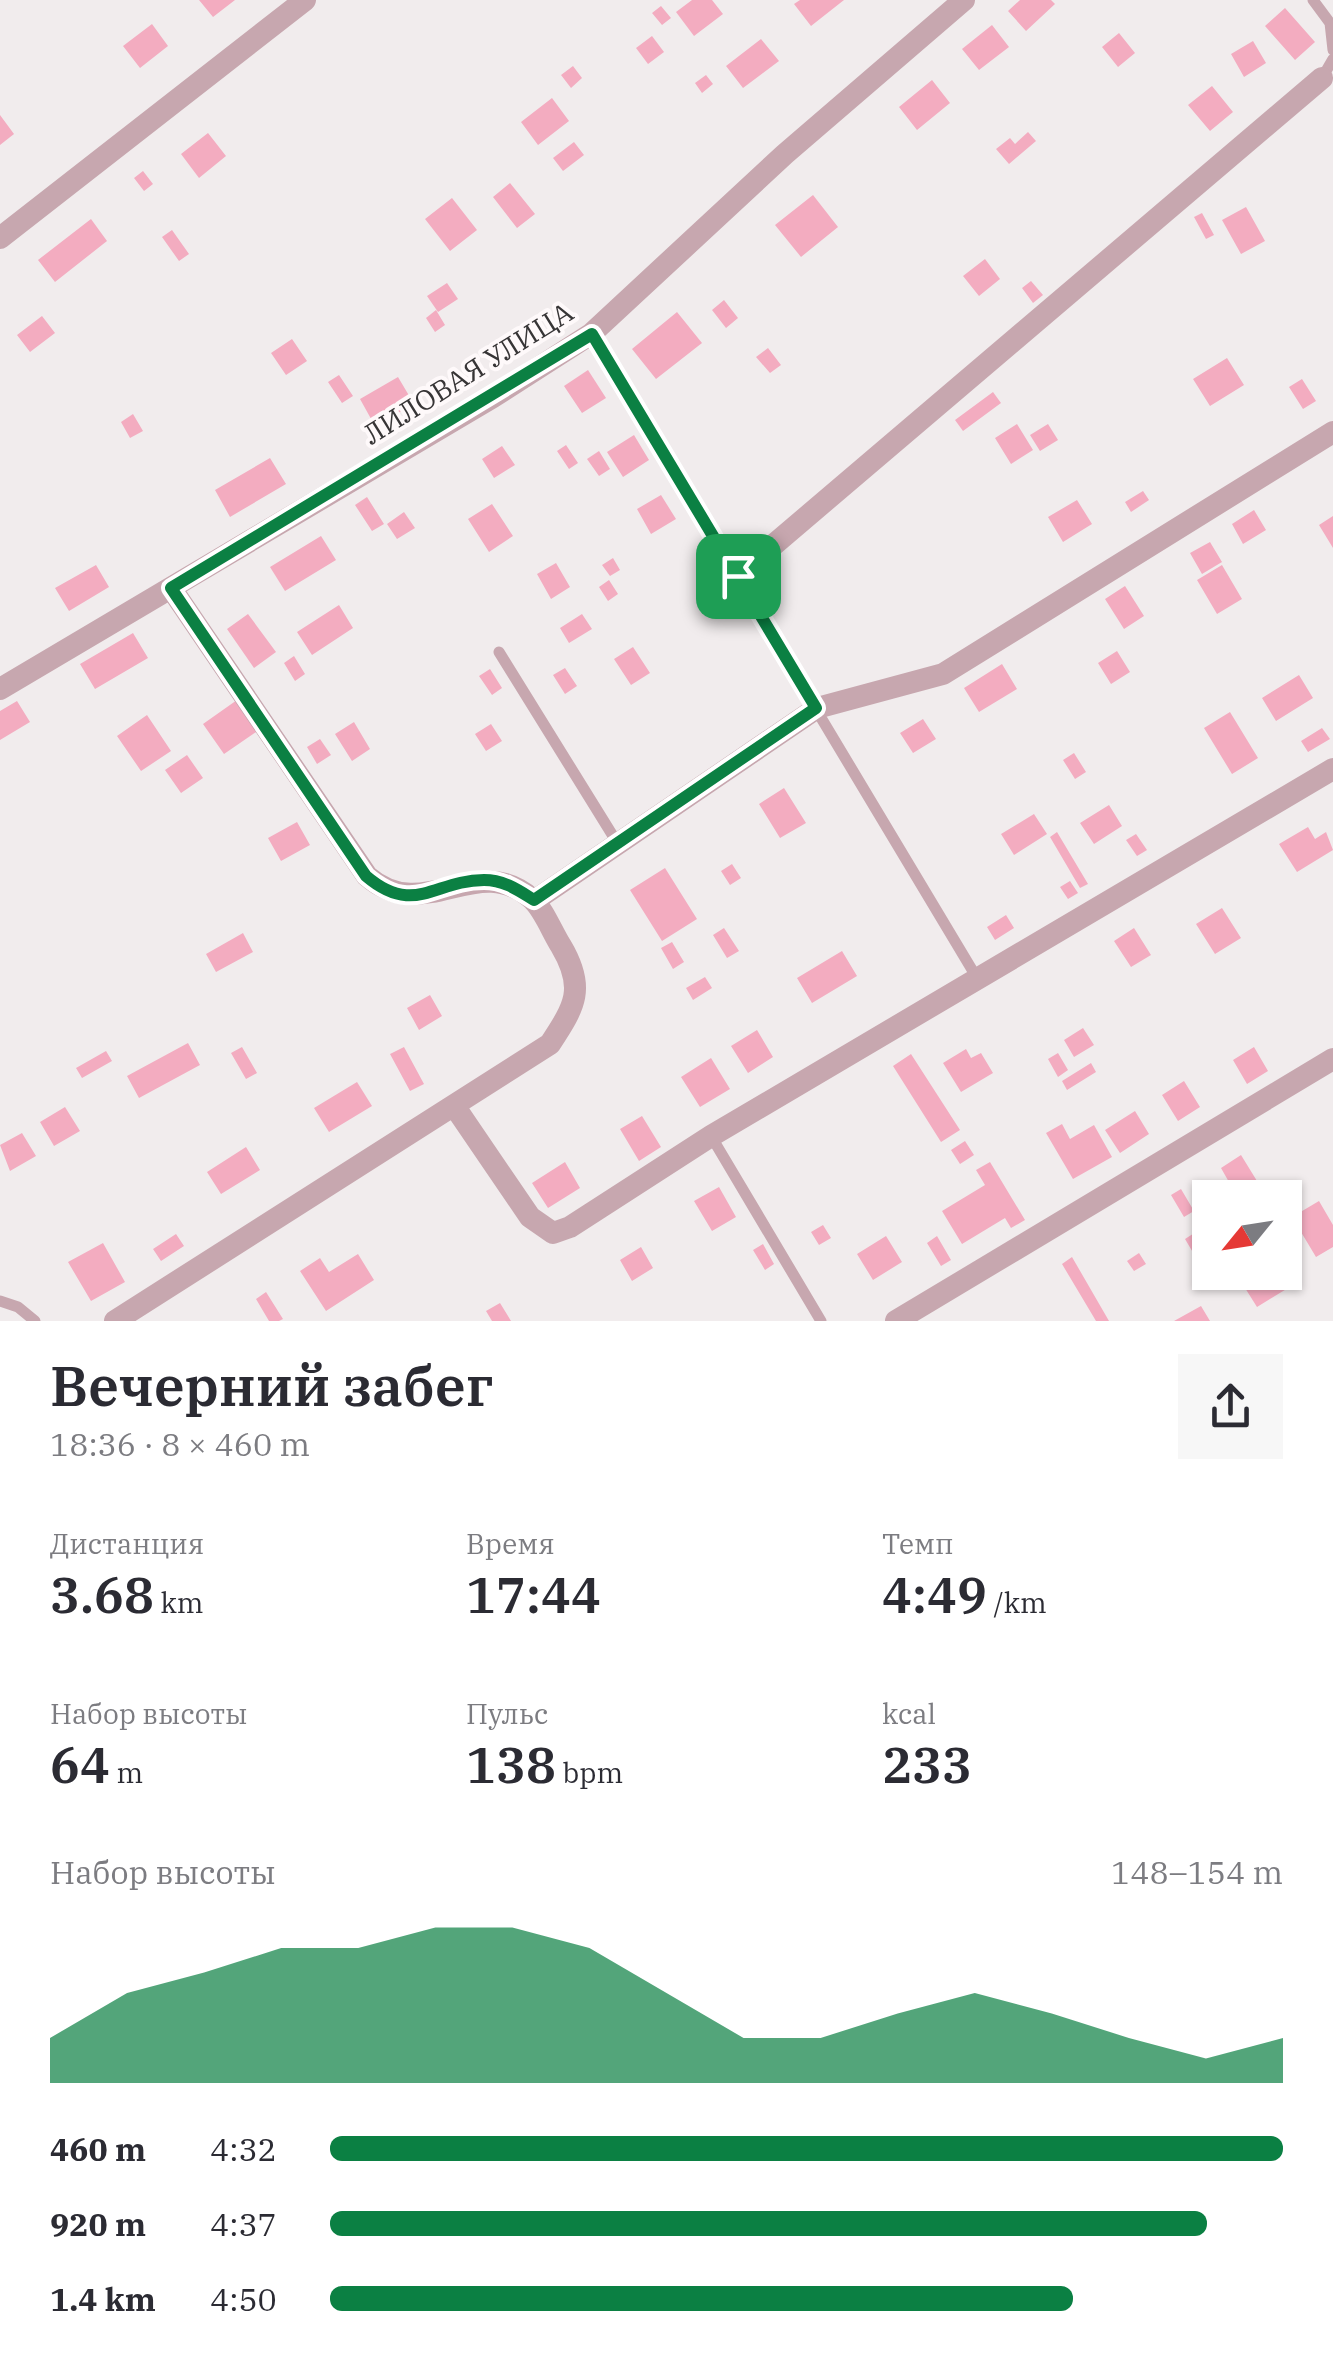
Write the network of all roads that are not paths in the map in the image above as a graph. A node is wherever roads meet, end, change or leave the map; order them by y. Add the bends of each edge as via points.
1 (306, 0) edge
2 (964, 0) edge
3 (1313, 0) edge
4 (1333, 50) edge
5 (1327, 68) edge
6 (0, 238) edge
7 (592, 334) junction
8 (1333, 432) edge
9 (738, 576) junction
10 (171, 588) junction
11 (500, 652) dead end
12 (0, 690) edge
13 (816, 708) junction
14 (1333, 770) edge
15 (618, 844) junction
16 (534, 900) junction
17 (977, 978) junction
18 (1333, 1058) edge
19 (456, 1107) junction
20 (711, 1136) junction
21 (0, 1301) edge
22 (35, 1321) edge
23 (114, 1321) edge
24 (821, 1321) edge
25 (896, 1321) edge

1 - 6 street
2 - 7 street, ЛИЛОВАЯ УЛИЦА
3 - 4 lane via 1330,23
5 - 9 street
7 - 9 lane
7 - 10 street, ЛИЛОВАЯ УЛИЦА
8 - 13 street via 944,674
9 - 13 lane
10 - 12 street, ЛИЛОВАЯ УЛИЦА
10 - 16 street via 366,876 384,892 410,897 482,880 507,883
11 - 15 lane
13 - 15 street
13 - 17 lane
14 - 17 street
15 - 16 street
16 - 19 street via 574,968 575,1006 550,1044
17 - 20 street
18 - 25 street
19 - 20 street via 530,1217 553,1233
19 - 23 street
20 - 24 lane
21 - 22 lane

